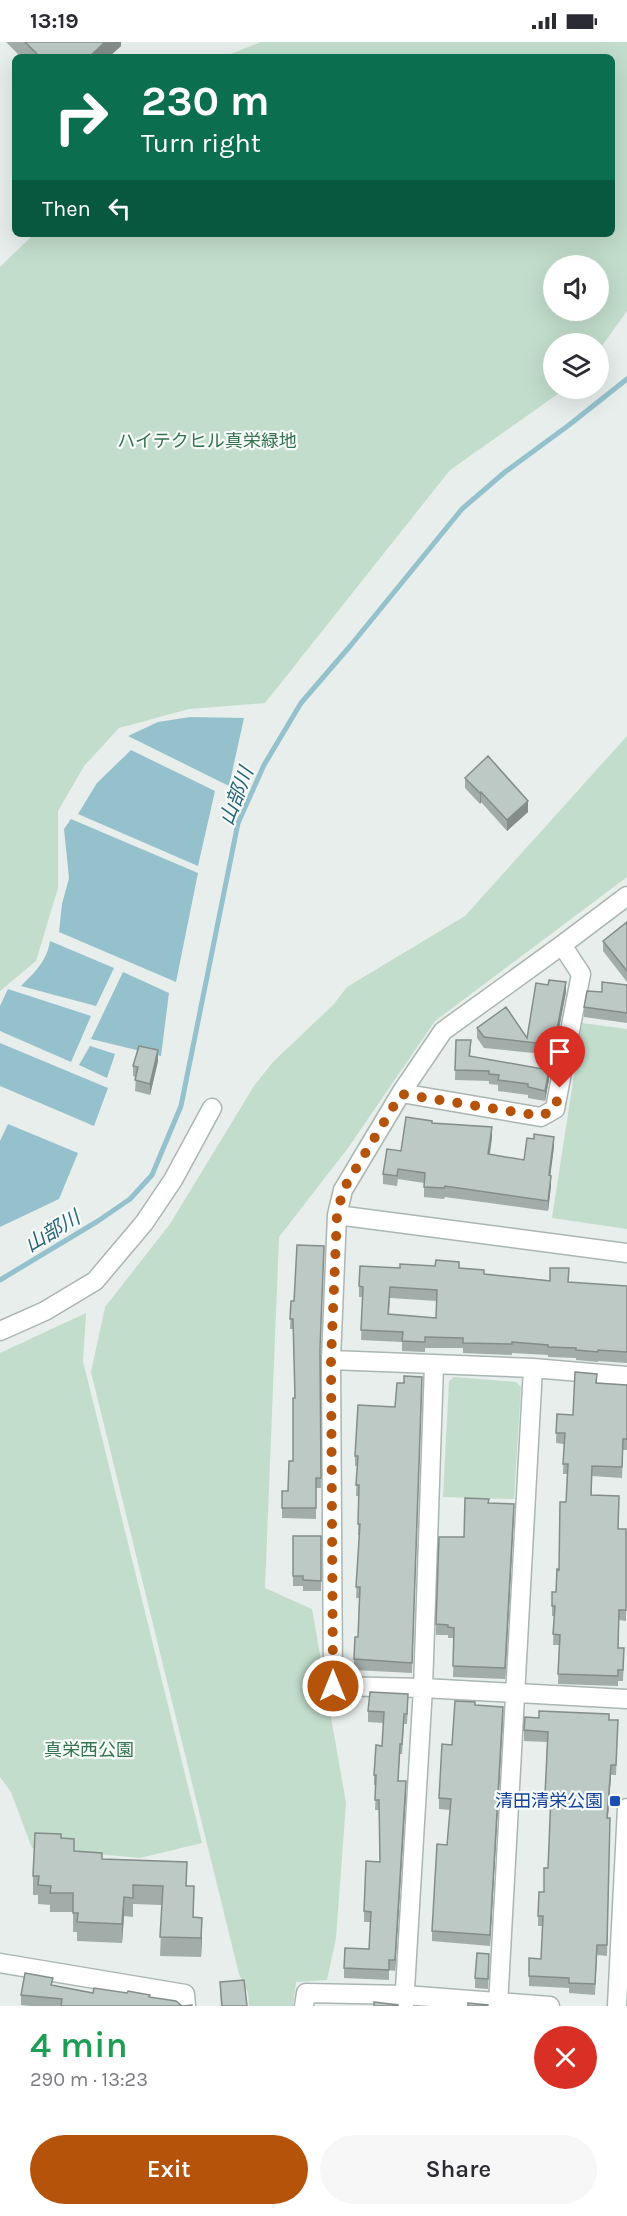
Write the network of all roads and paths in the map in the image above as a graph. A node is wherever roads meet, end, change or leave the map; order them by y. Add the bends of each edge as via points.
1 (627, 896) edge
2 (562, 945) junction
3 (401, 1094) junction
4 (212, 1107) dead end
5 (337, 1215) junction
6 (627, 1253) edge
7 (0, 1331) edge
8 (331, 1360) junction
9 (434, 1365) junction
10 (533, 1368) junction
11 (627, 1376) edge
12 (423, 1688) junction
13 (515, 1692) junction
14 (627, 1699) edge
15 (627, 1808) edge
16 (0, 1963) edge
17 (404, 2000) edge
18 (499, 2004) edge
19 (186, 2006) edge
20 (304, 2006) edge
21 (550, 2006) edge
22 (617, 2006) edge

1 - 2 street
2 - 3 street via 443,1030
2 - 3 street via 581,974 555,1109 541,1116
3 - 5 street via 343,1190
4 - 7 street via 173,1180 144,1223 95,1281 45,1311
5 - 6 street
5 - 8 street
8 - 9 street
8 - 12 street via 333,1686
9 - 10 street
9 - 12 street
10 - 11 street
10 - 13 street
12 - 13 street
12 - 17 street
13 - 14 street
13 - 18 street
15 - 22 street
16 - 19 street via 185,1994
17 - 18 street
17 - 20 street via 306,1993
18 - 21 street

